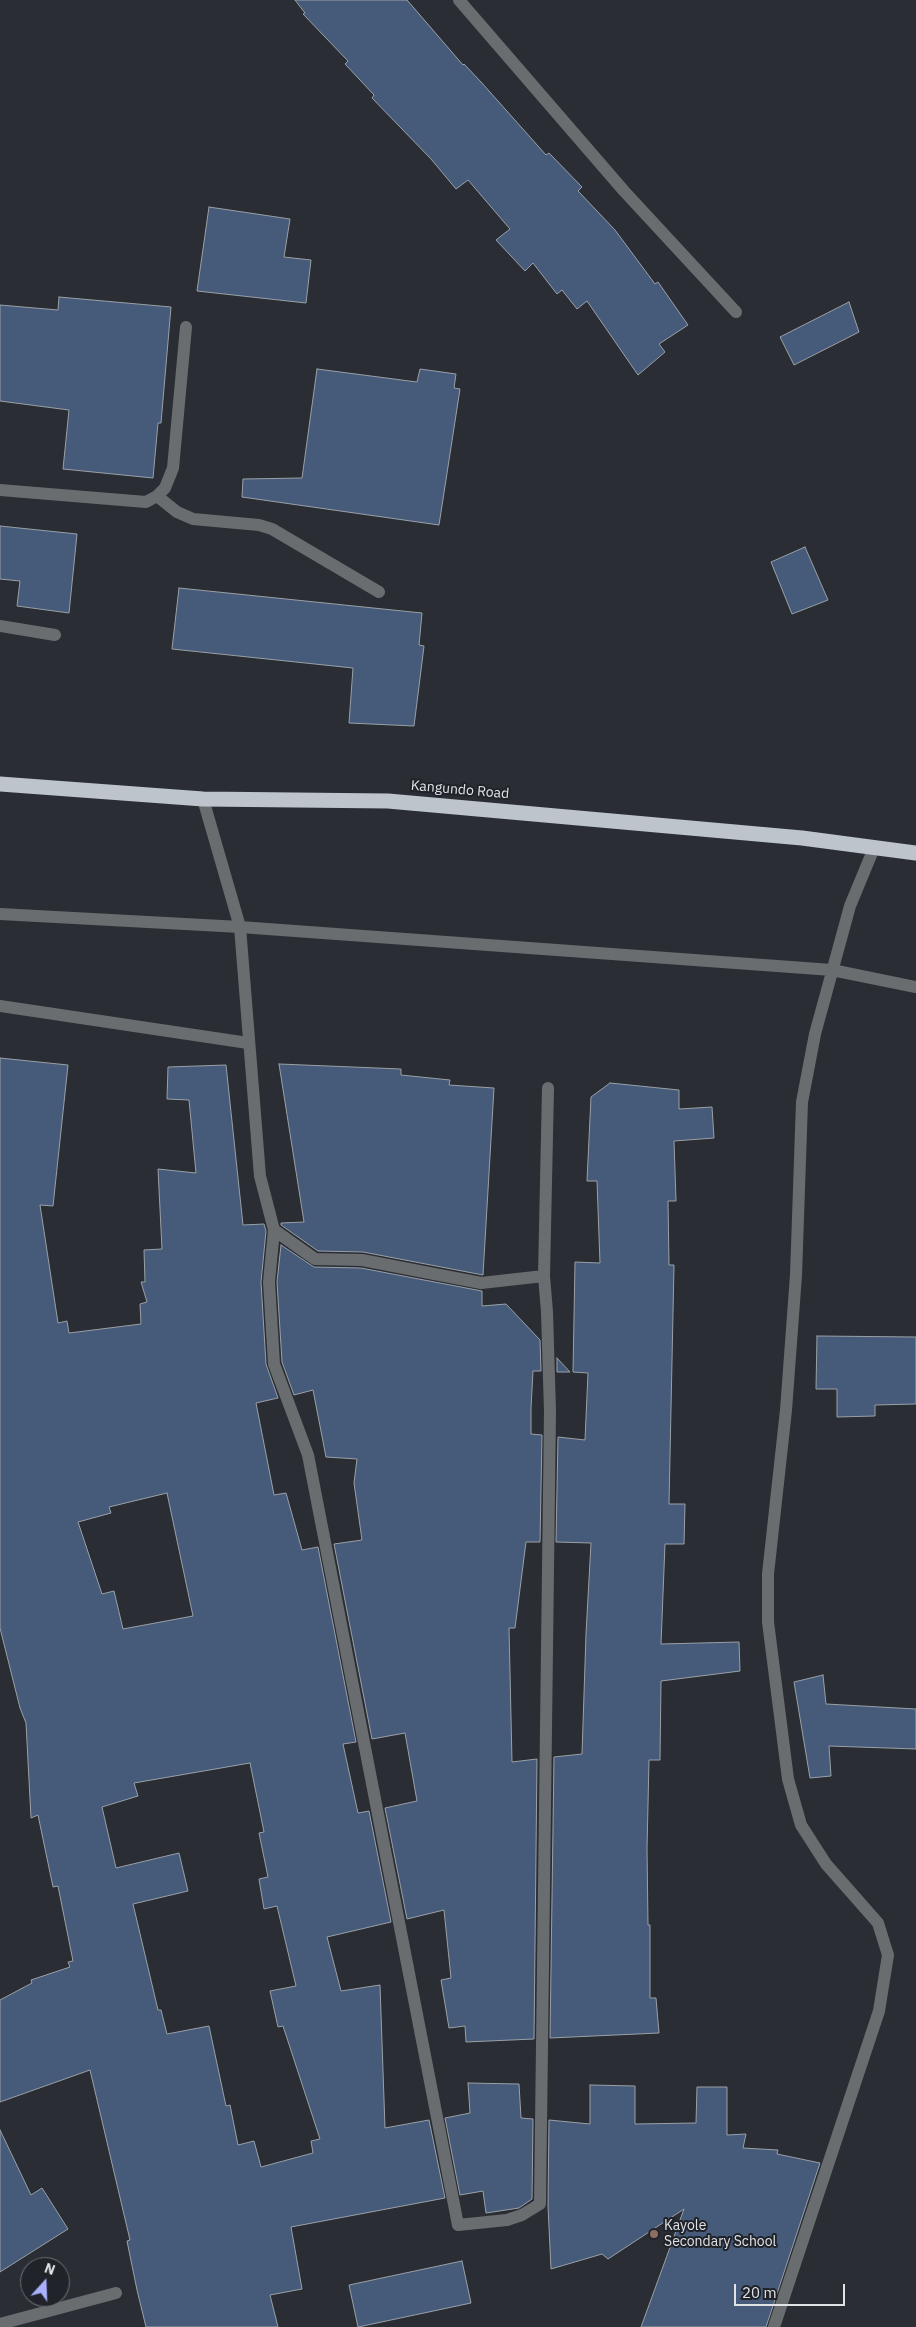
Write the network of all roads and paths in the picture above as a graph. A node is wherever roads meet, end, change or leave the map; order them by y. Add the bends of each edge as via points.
1 (459, 0) edge
2 (736, 312) dead end
3 (186, 327) dead end
4 (0, 490) edge
5 (156, 496) junction
6 (379, 592) dead end
7 (0, 626) edge
8 (55, 635) dead end
9 (0, 784) edge
10 (203, 799) junction
11 (874, 848) junction
12 (916, 853) edge
13 (0, 914) edge
14 (240, 927) junction
15 (832, 970) junction
16 (916, 987) edge
17 (0, 1006) edge
18 (248, 1043) junction
19 (548, 1088) dead end
20 (274, 1230) junction
21 (544, 1276) junction
22 (116, 2293) dead end
23 (0, 2324) edge
24 (774, 2327) edge

1 - 2 street via 624,191
3 - 5 street via 173,468 166,488
4 - 5 street via 146,502
5 - 6 street via 177,512 193,519 272,529
7 - 8 street
9 - 10 highway, Kangundo Road
10 - 11 highway, Kangundo Road via 388,801 793,837
10 - 14 street
11 - 12 highway, Kangundo Road
11 - 15 street via 850,906
13 - 14 street
14 - 15 street
14 - 18 street
15 - 16 street
15 - 24 street via 802,1102 796,1275 786,1410 768,1574 768,1622 788,1779 801,1825 826,1864 878,1923 888,1955 879,2011
17 - 18 street
18 - 20 street via 260,1176
19 - 21 street
20 - 21 street via 315,1259 362,1260 481,1282
20 - 21 street via 269,1282 274,1364 308,1455 458,2225 507,2220 540,2204 550,1410
22 - 23 street

